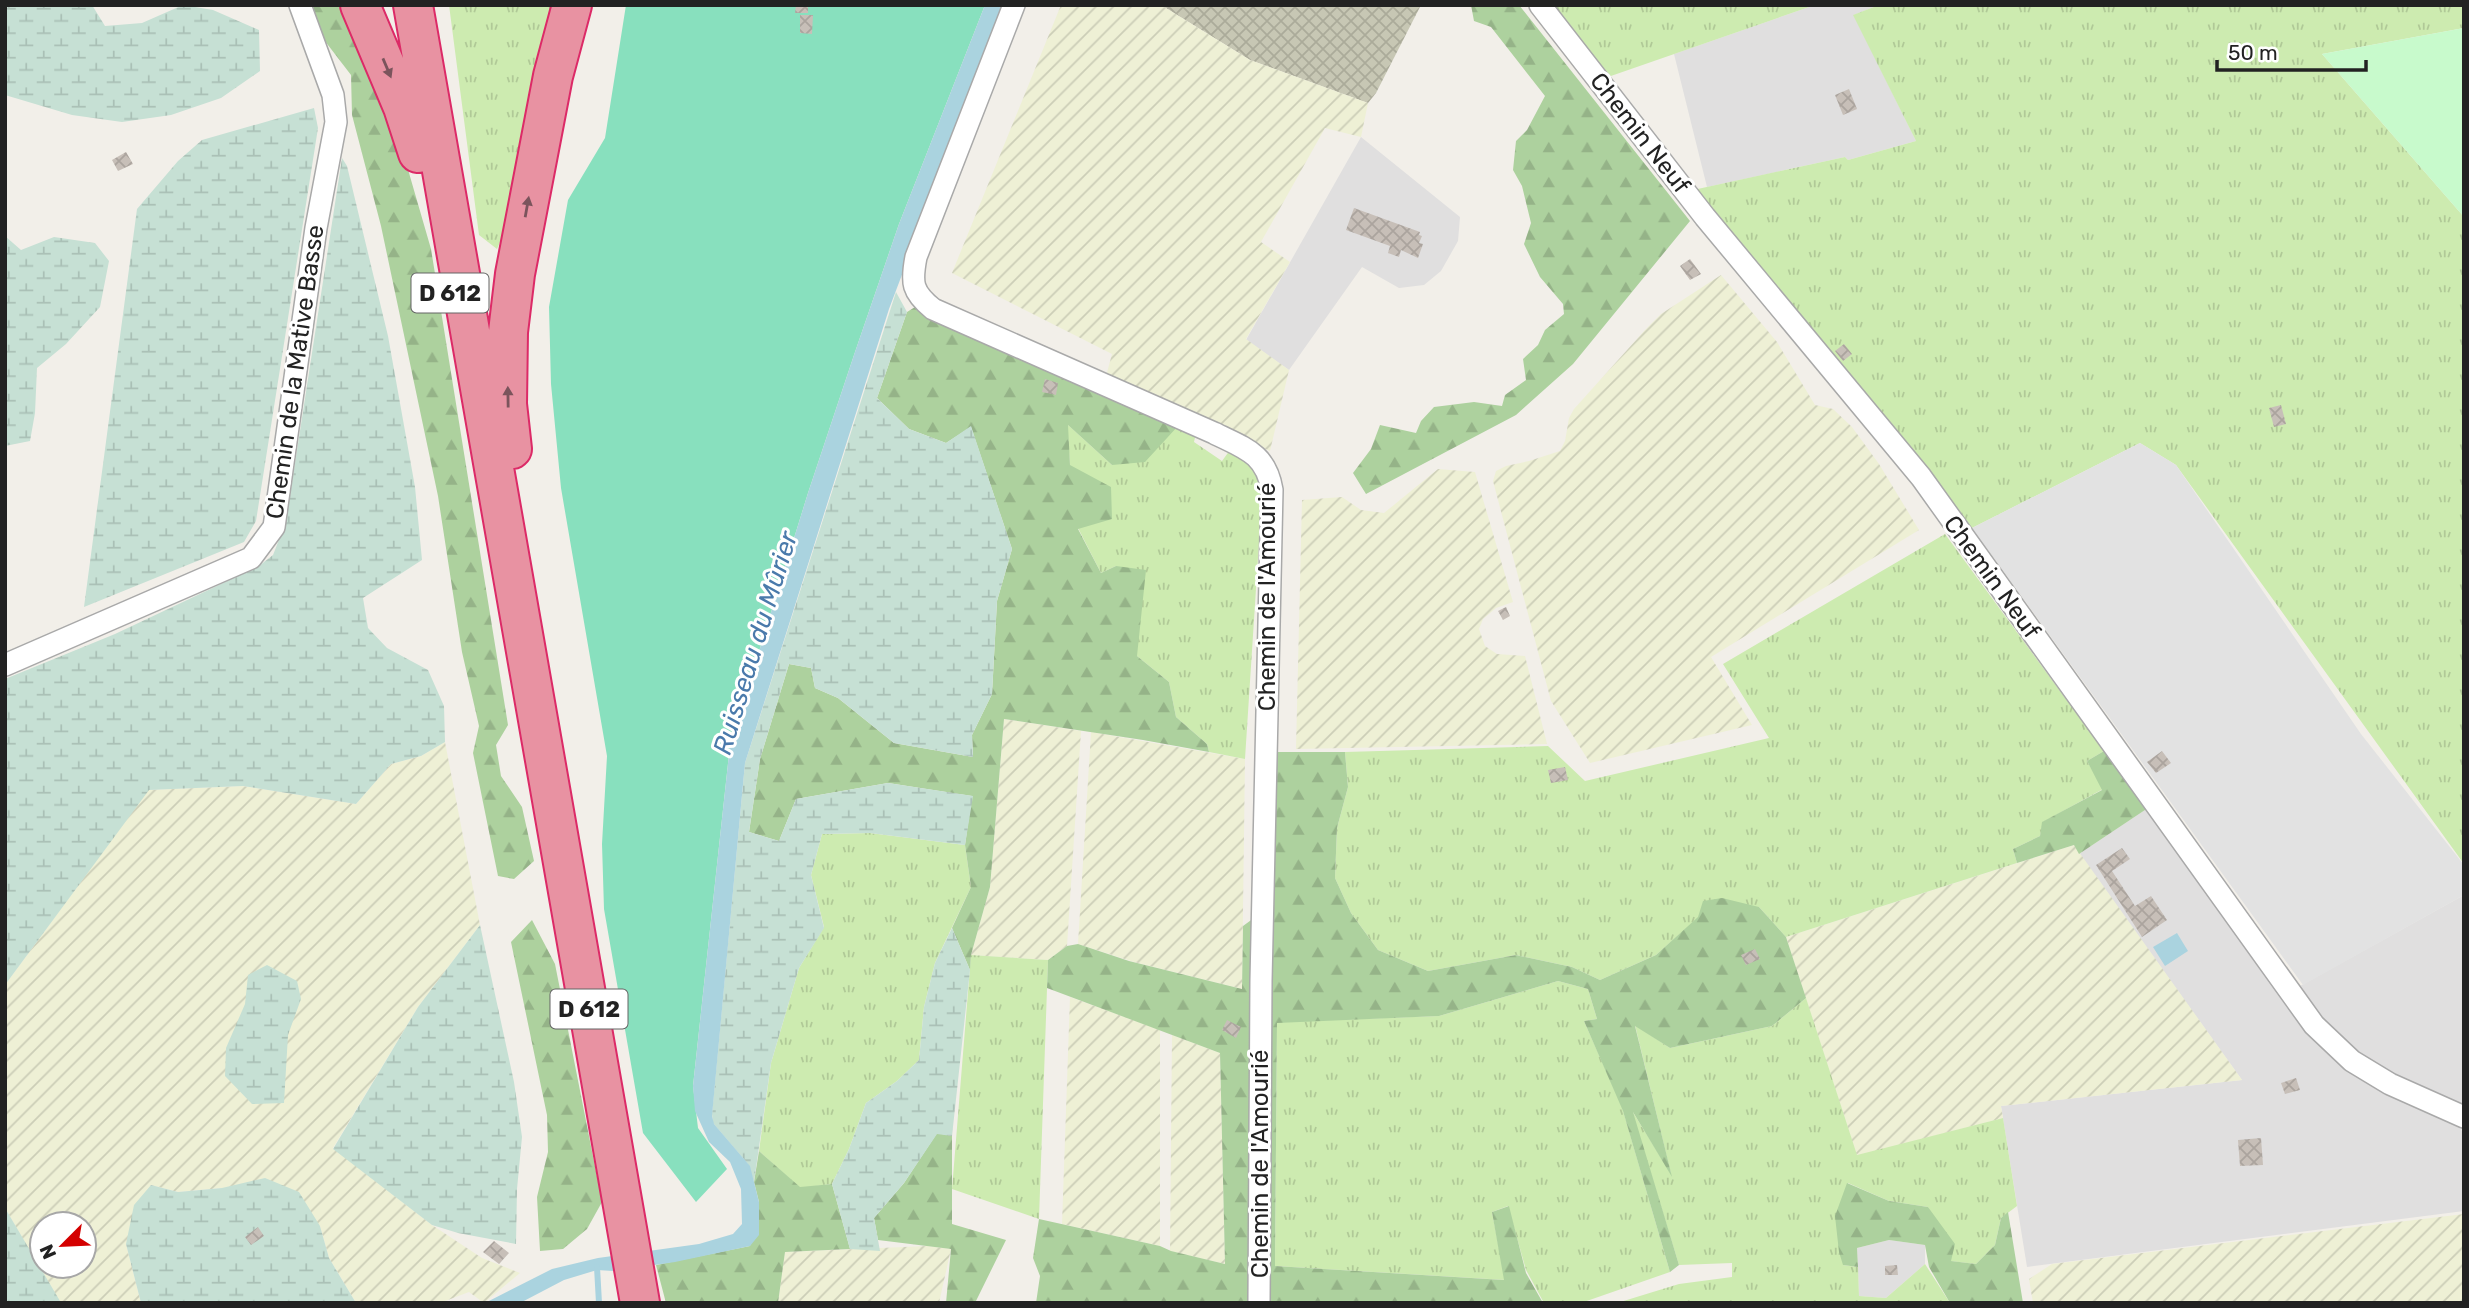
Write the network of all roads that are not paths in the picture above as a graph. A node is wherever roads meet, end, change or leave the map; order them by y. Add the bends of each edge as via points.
1 (300, 5) edge
2 (360, 5) edge
3 (414, 5) edge
4 (572, 5) edge
5 (1014, 5) edge
6 (1540, 5) edge
7 (514, 589) junction
8 (5, 665) edge
9 (541, 733) junction
10 (2464, 1117) edge
11 (640, 1303) edge
12 (1259, 1303) edge

1 - 8 street, Chemin de la Mative Basse via 333,95 336,122 316,228 274,527 251,558
2 -> 7 highway, D 612 via 403,107 425,175
3 - 7 highway, D 612
9 -> 4 highway, D 612 via 508,404 508,332 532,177
5 - 12 street, Chemin de l'Amourié via 916,257 912,276 917,297 933,309 1251,451 1269,473
6 - 10 street, Chemin Neuf via 1705,217 1921,477 2314,1025 2353,1061
7 - 9 highway, D 612
9 - 11 highway, D 612

